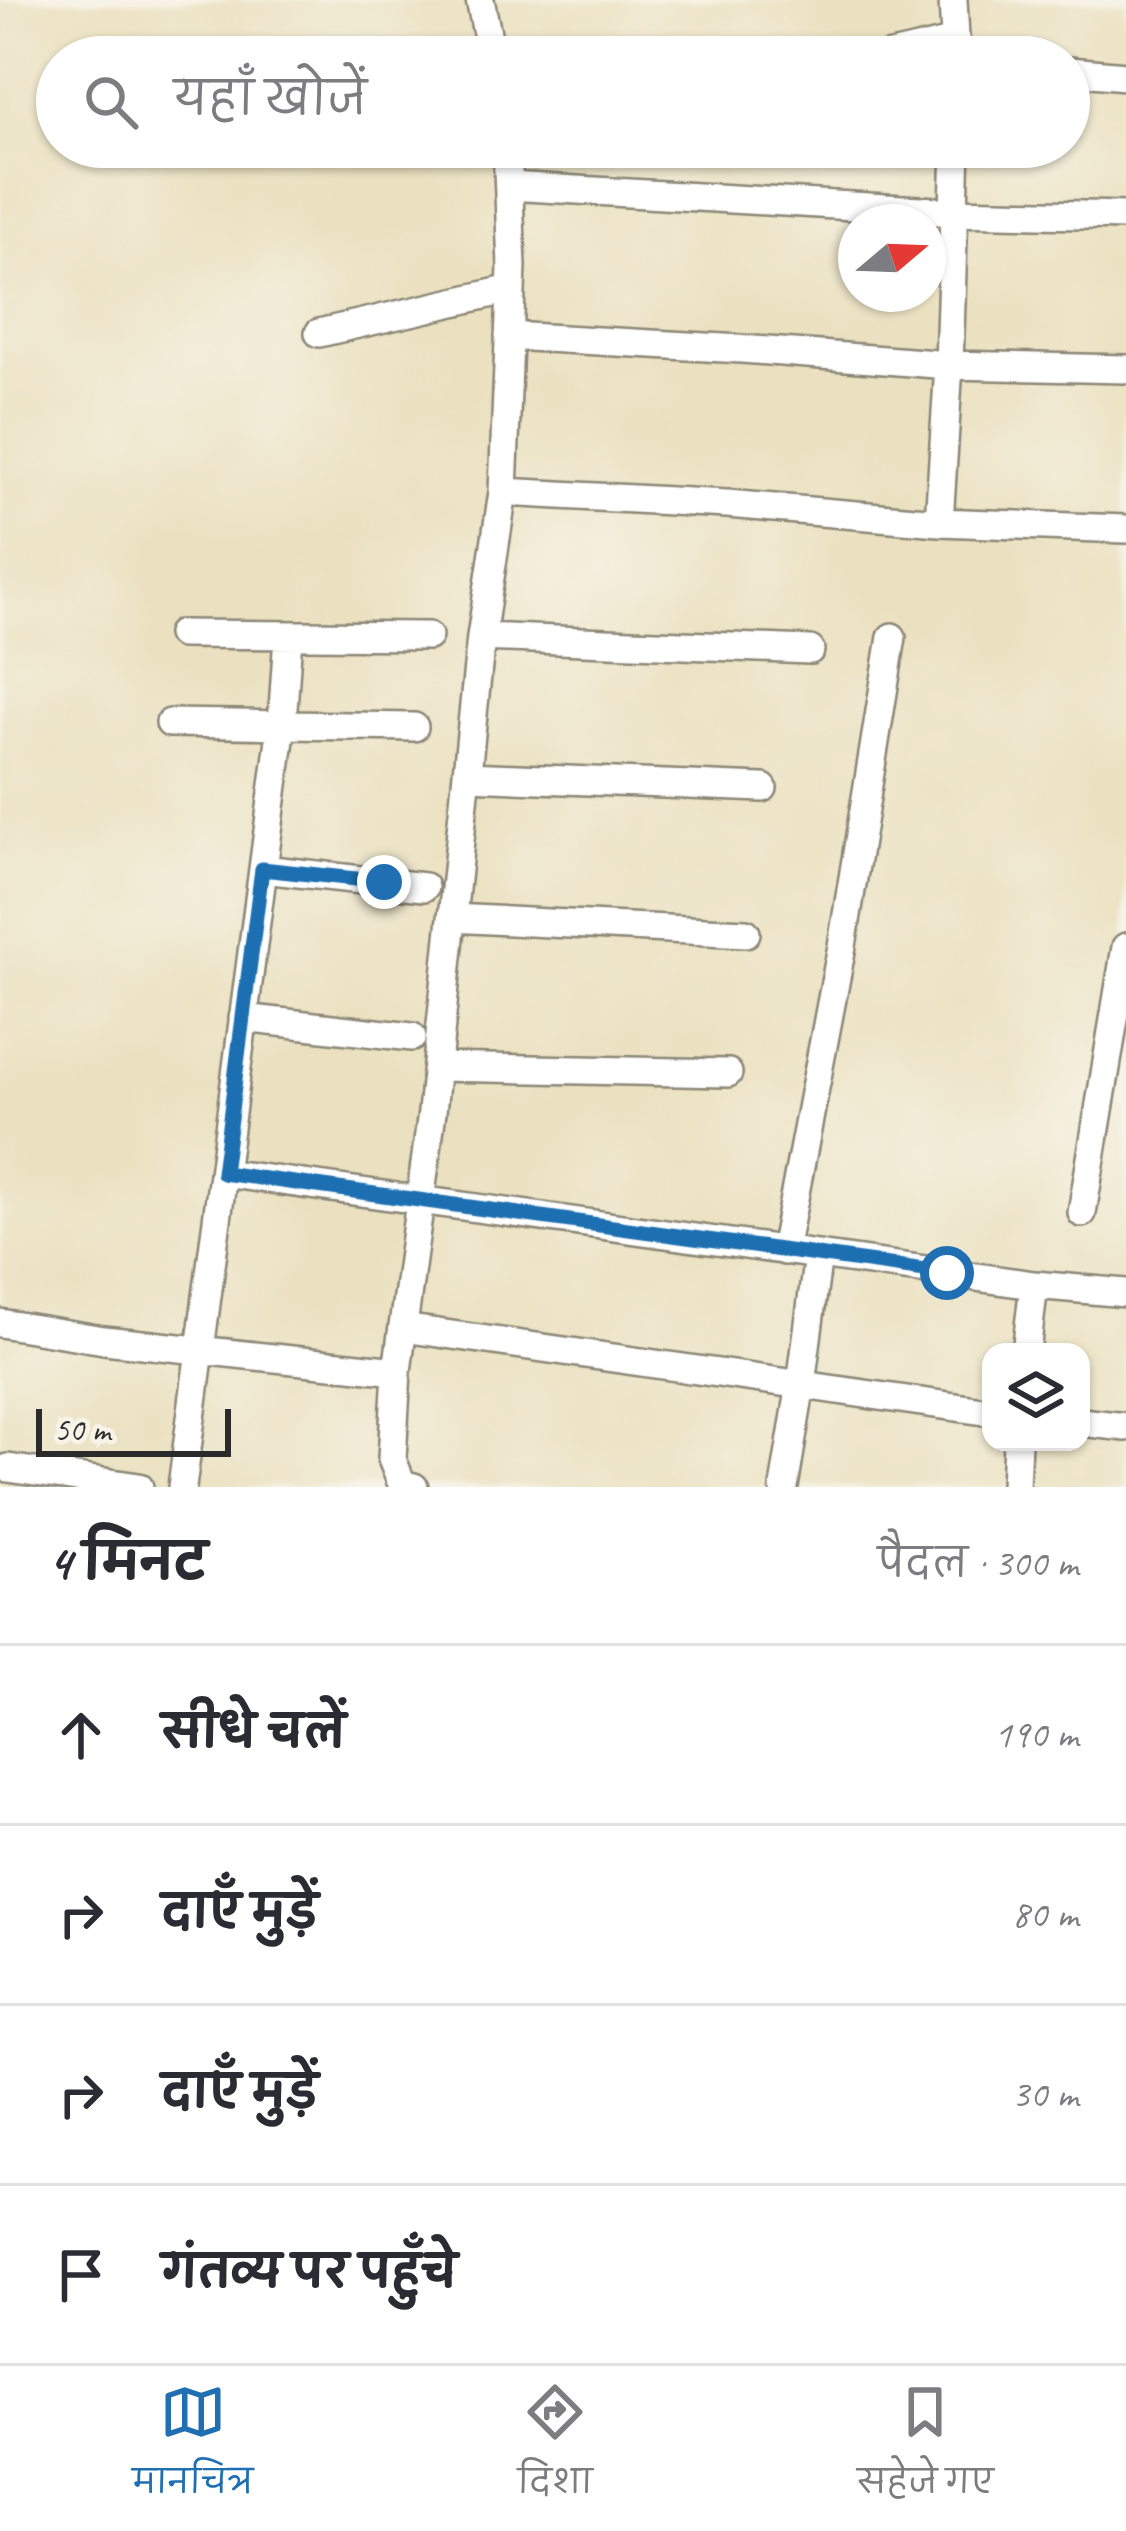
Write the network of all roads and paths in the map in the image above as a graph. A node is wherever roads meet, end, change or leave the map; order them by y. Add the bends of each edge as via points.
1 (480, 0) edge
2 (952, 0) edge
3 (488, 36) edge
4 (955, 36) edge
5 (1090, 73) edge
6 (1126, 76) edge
7 (508, 168) edge
8 (956, 168) edge
9 (509, 186) junction
10 (956, 212) junction
11 (1126, 216) edge
12 (511, 289) junction
13 (319, 333) dead end
14 (509, 336) junction
15 (949, 365) junction
16 (1126, 369) edge
17 (503, 492) junction
18 (939, 522) junction
19 (1126, 529) edge
20 (181, 634) dead end
21 (428, 636) dead end
22 (288, 637) junction
23 (481, 637) junction
24 (892, 637) dead end
25 (810, 650) dead end
26 (170, 723) dead end
27 (282, 724) junction
28 (414, 727) dead end
29 (467, 776) junction
30 (763, 788) dead end
31 (262, 869) junction
32 (424, 887) dead end
33 (452, 918) junction
34 (746, 933) dead end
35 (1126, 947) edge
36 (243, 1018) junction
37 (412, 1037) dead end
38 (437, 1067) junction
39 (728, 1073) dead end
40 (223, 1173) junction
41 (420, 1199) junction
42 (1082, 1214) dead end
43 (784, 1250) junction
44 (818, 1255) junction
45 (1034, 1285) junction
46 (1126, 1293) edge
47 (0, 1323) edge
48 (403, 1328) junction
49 (1027, 1343) edge
50 (200, 1350) junction
51 (397, 1372) junction
52 (801, 1384) junction
53 (982, 1411) edge
54 (1090, 1424) edge
55 (1126, 1427) edge
56 (1017, 1451) edge
57 (8, 1468) dead end
58 (139, 1487) edge
59 (182, 1487) edge
60 (414, 1487) edge
61 (784, 1487) edge
62 (1015, 1487) edge

1 - 3 street
2 - 4 street
5 - 6 street
7 - 9 street
8 - 10 street
9 - 10 street
9 - 12 street
10 - 11 street
10 - 15 street
12 - 13 street
12 - 14 street
14 - 15 street
14 - 17 street
15 - 16 street
15 - 18 street
17 - 18 street
17 - 23 street
18 - 19 street
20 - 22 street
21 - 22 street
22 - 27 street
23 - 25 street
23 - 29 street
24 - 43 street
26 - 27 street
27 - 28 street
27 - 31 street
29 - 30 street
29 - 33 street
31 - 32 street
31 - 36 street
33 - 34 street
33 - 38 street
35 - 42 street
36 - 37 street
36 - 40 street
38 - 39 street
38 - 41 street
40 - 41 street
40 - 50 street
41 - 43 street
41 - 48 street
43 - 44 street
44 - 45 street
44 - 52 street
45 - 46 street
45 - 49 street
47 - 50 street
48 - 51 street
48 - 52 street
50 - 51 street
50 - 59 street
51 - 60 street via 392,1459 403,1484
52 - 53 street
52 - 61 street
54 - 55 street
56 - 62 street
57 - 58 street

